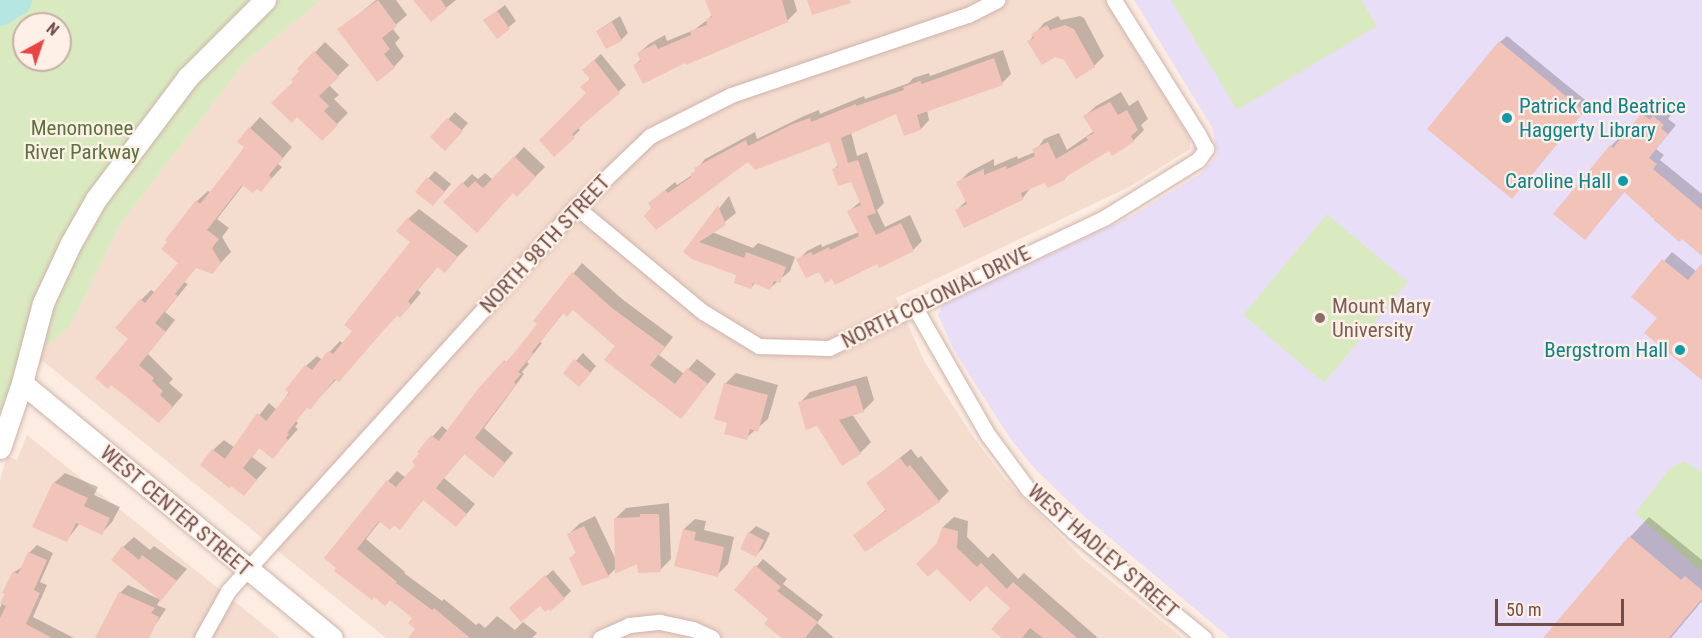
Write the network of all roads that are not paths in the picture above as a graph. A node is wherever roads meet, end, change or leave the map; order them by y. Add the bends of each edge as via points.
1 (265, 0) edge
2 (997, 0) edge
3 (1114, 0) edge
4 (576, 207) junction
5 (914, 306) junction
6 (22, 383) junction
7 (0, 448) edge
8 (247, 570) junction
9 (201, 638) edge
10 (332, 638) edge
11 (600, 638) edge
12 (712, 638) edge
13 (1204, 638) edge

1 - 6 street via 188,77 96,199 43,303
2 - 4 street, NORTH 98TH STREET via 968,15 731,95 650,136
3 - 5 street, NORTH COLONIAL DRIVE via 1206,149 1198,160 1104,218
4 - 5 street, NORTH COLONIAL DRIVE via 703,312 759,346 829,348
4 - 8 street, NORTH 98TH STREET
5 - 13 street, WEST HADLEY STREET via 988,435 1028,489
6 - 7 street
6 - 8 street, WEST CENTER STREET
8 - 9 street, NORTH 98TH STREET via 228,591
8 - 10 street, WEST CENTER STREET
11 - 12 street via 629,625 660,622 693,629

